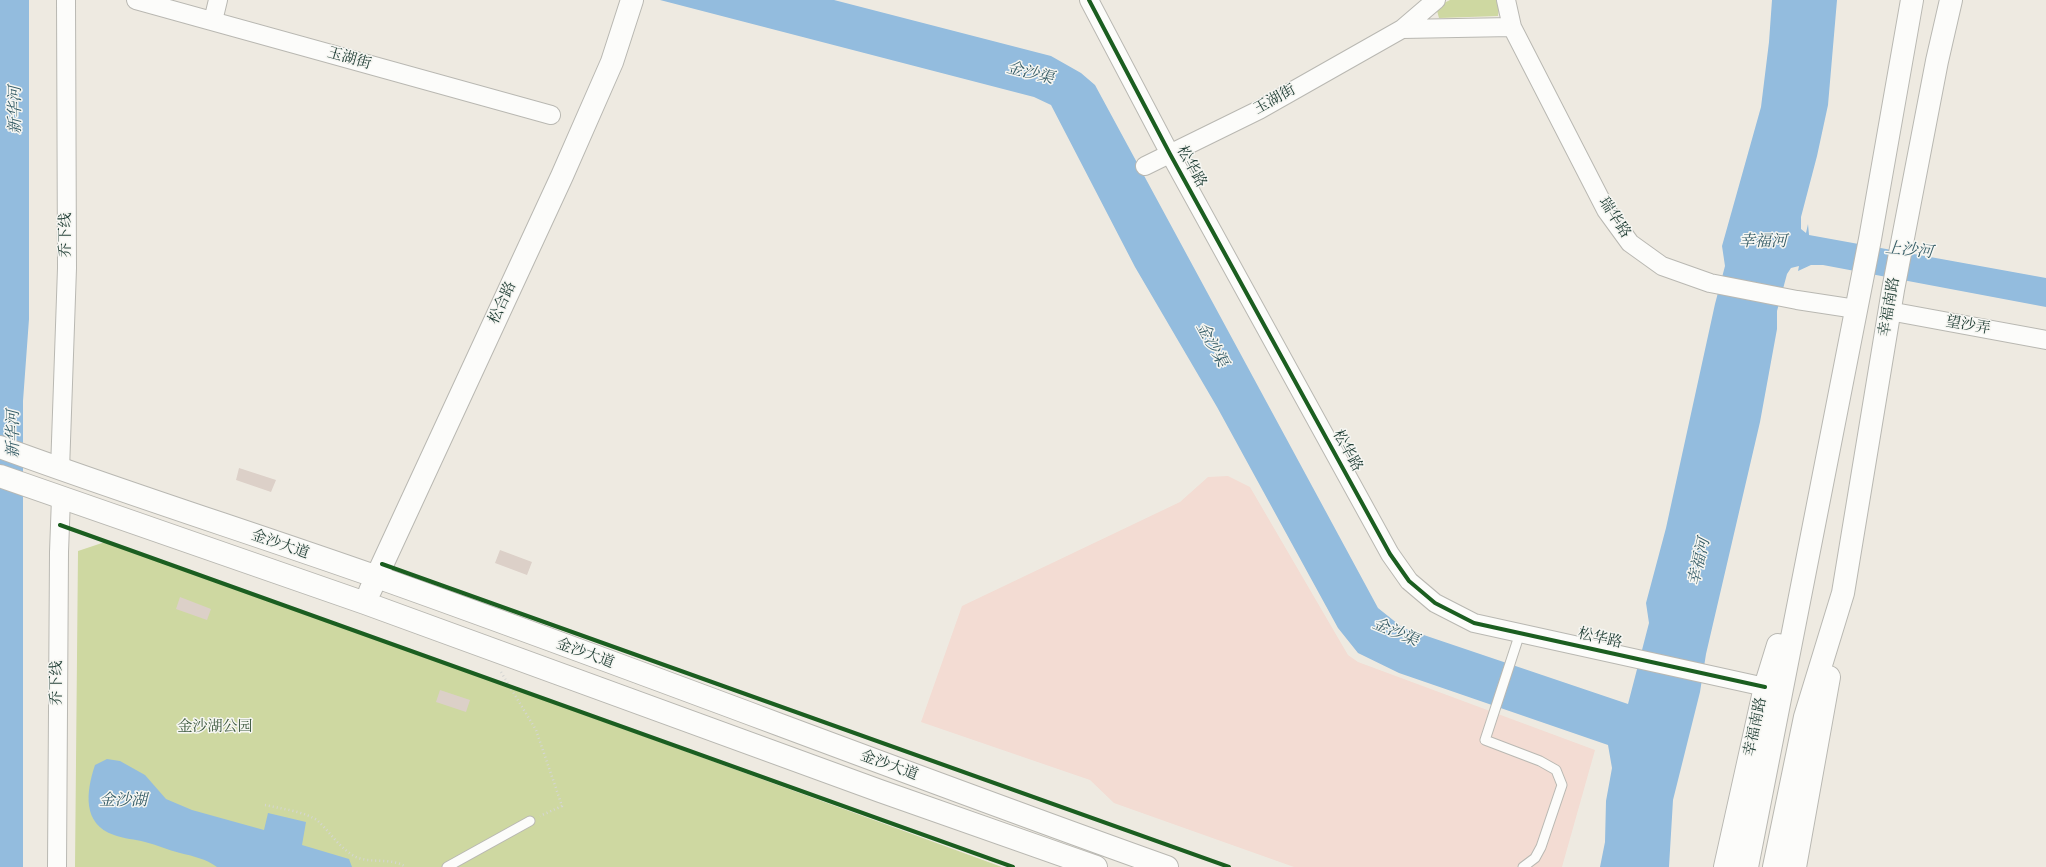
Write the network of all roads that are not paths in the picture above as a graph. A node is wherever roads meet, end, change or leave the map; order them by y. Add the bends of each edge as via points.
1 (66, 0) edge
2 (218, 0) edge
3 (1089, 0) edge
4 (1436, 0) edge
5 (1506, 0) edge
6 (1912, 0) edge
7 (1951, 0) edge
8 (141, 1) edge
9 (631, 3) edge
10 (213, 21) junction
11 (1512, 27) junction
12 (1402, 29) junction
13 (551, 115) dead end
14 (1170, 154) junction
15 (1145, 166) dead end
16 (1856, 309) junction
17 (1889, 311) junction
18 (2046, 340) edge
19 (0, 447) edge
20 (60, 470) junction
21 (0, 476) edge
22 (61, 498) junction
23 (1810, 544) junction
24 (376, 577) junction
25 (1843, 592) junction
26 (365, 603) junction
27 (1520, 633) junction
28 (1764, 687) junction
29 (530, 821) road end
30 (450, 866) edge
31 (57, 867) edge
32 (1096, 867) edge
33 (1167, 867) edge
34 (1523, 867) edge
35 (1725, 867) edge
36 (1747, 867) edge
37 (1774, 867) edge
38 (1795, 867) edge

1 - 20 street, 乔下线 via 67,268
2 - 10 street
3 - 14 street, 松华路
4 - 12 street, 玉湖街
5 - 11 street, 瑞华路
6 - 16 main road, 幸福南路
7 - 17 main road, 幸福南路
8 - 10 street, 玉湖街
9 - 24 main road, 松合路 via 612,62 562,176
10 - 13 street, 玉湖街
11 - 12 street, 玉湖街
11 - 16 street, 瑞华路 via 1606,210 1630,243 1662,266 1710,283
12 - 14 street, 玉湖街 via 1259,110
14 - 15 street, 玉湖街
14 - 27 street, 松华路 via 1390,554 1409,581 1435,603 1474,623
16 - 23 main road, 幸福南路
17 - 18 street, 望沙弄
17 - 25 main road, 幸福南路
19 - 20 main road, 金沙大道
20 - 24 main road, 金沙大道
21 - 22 main road, 金沙大道
22 - 26 main road, 金沙大道
22 - 31 street, 乔下线
23 - 28 main road, 幸福南路
23 - 36 main road, 幸福南路
24 - 26 main road, 松合路
24 - 33 main road, 金沙大道
25 - 37 main road, 幸福南路 via 1805,717
25 - 38 main road, 幸福南路
26 - 32 main road, 金沙大道
27 - 28 street, 松华路
27 - 34 lane via 1485,740 1540,761 1556,770 1562,785 1541,847 1535,858
28 - 35 main road, 幸福南路
29 - 30 lane

